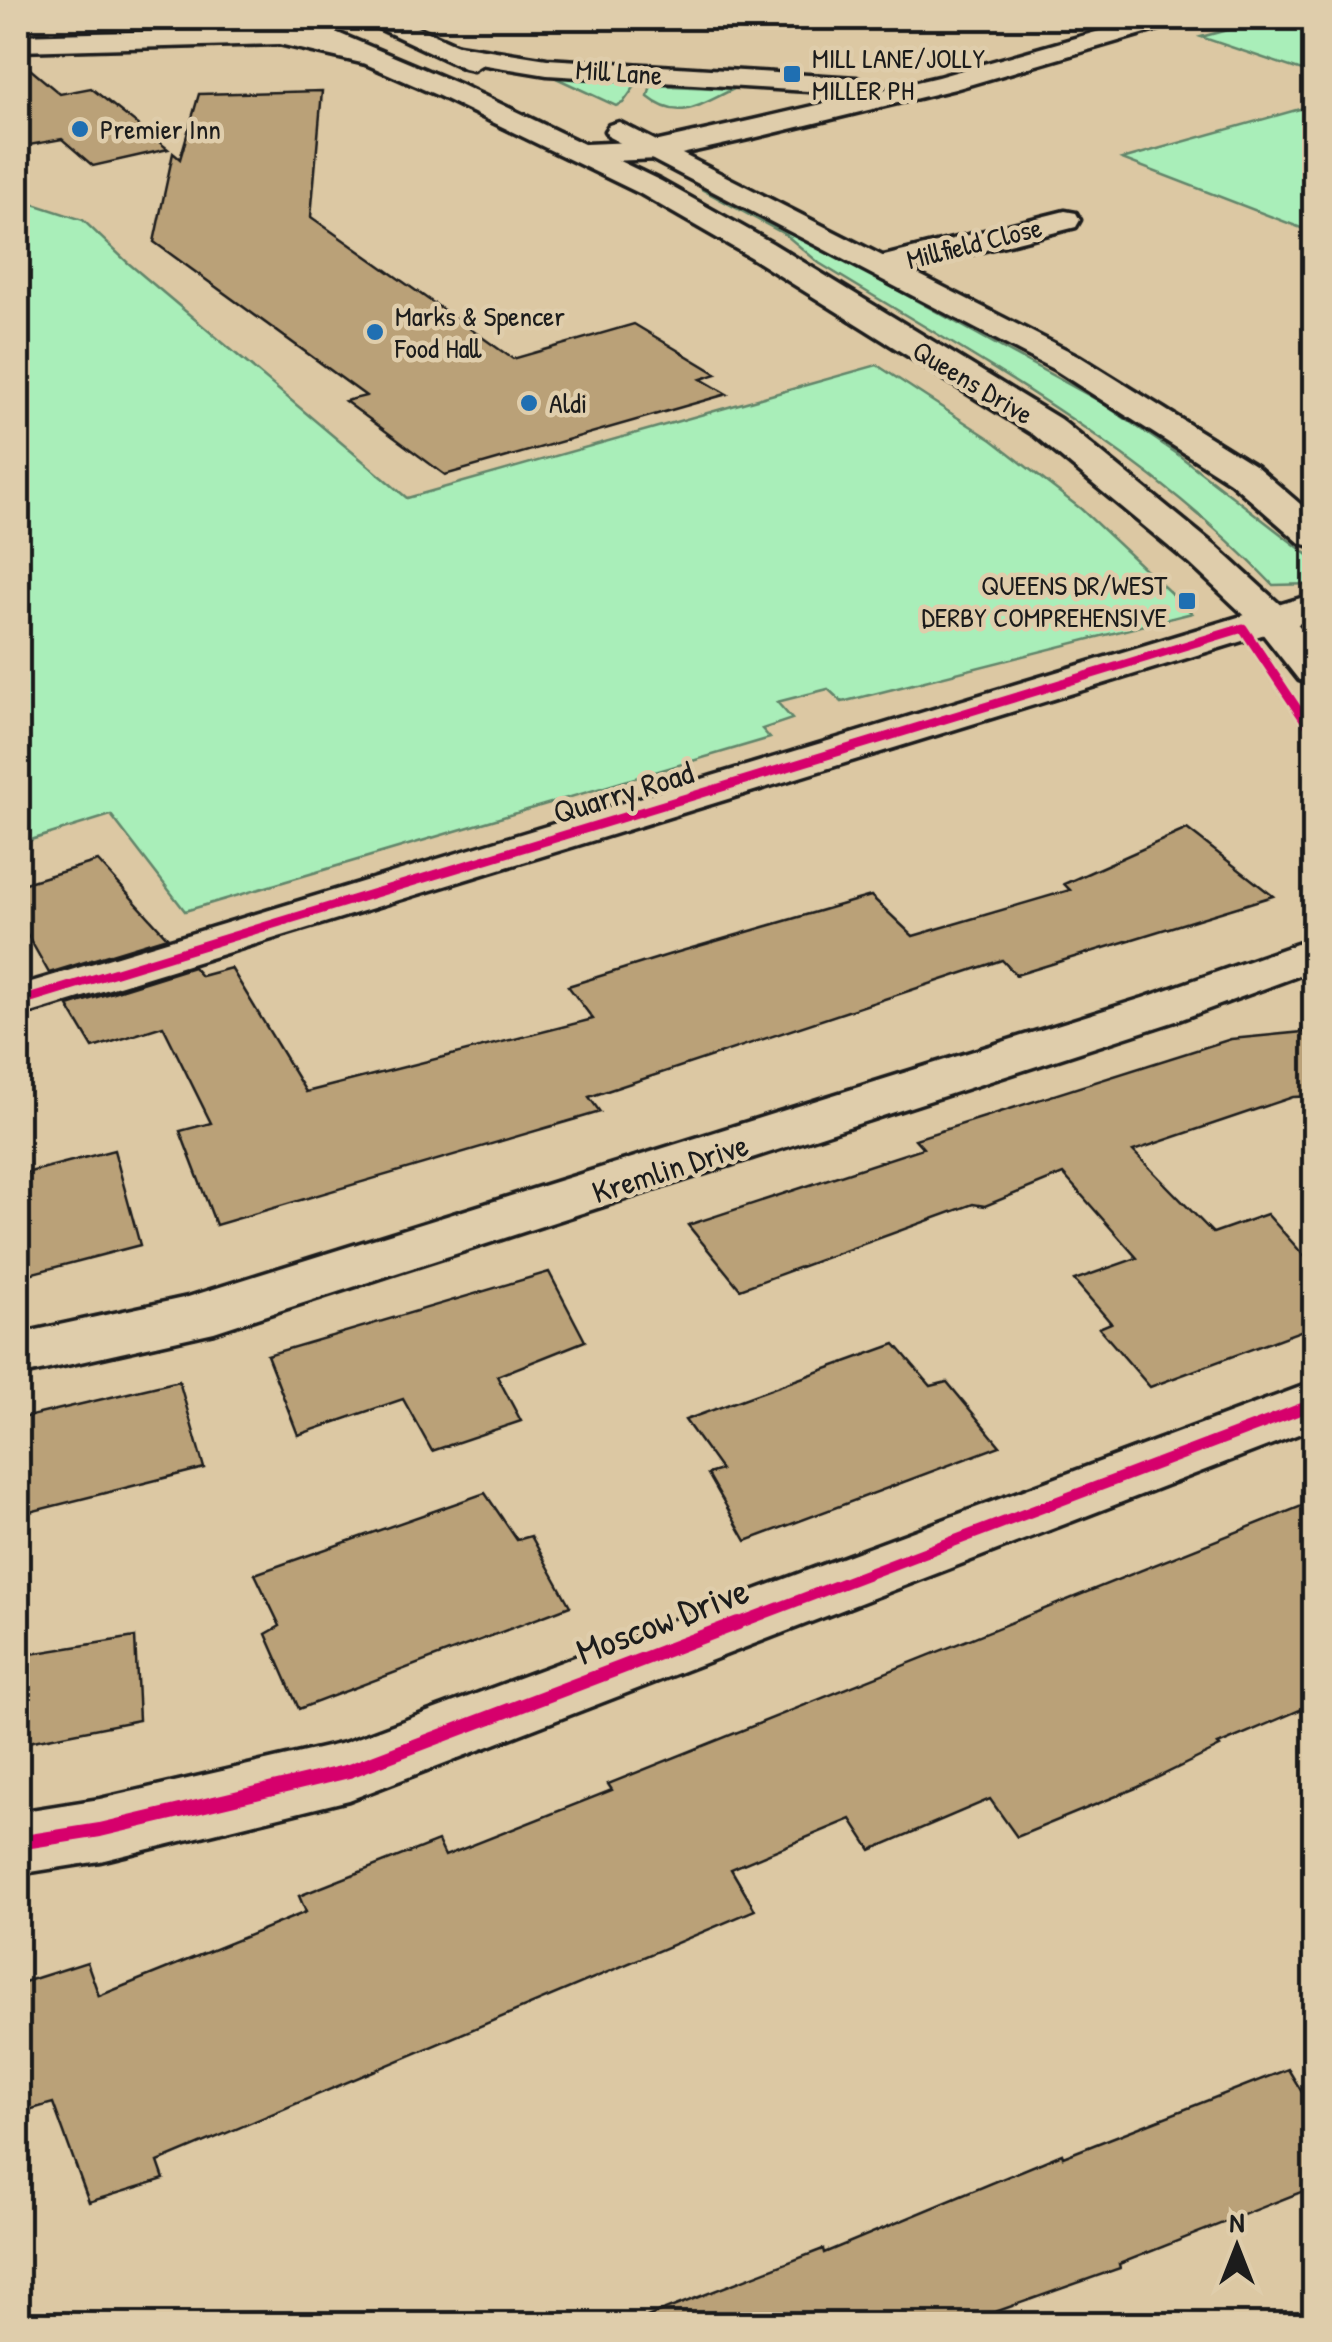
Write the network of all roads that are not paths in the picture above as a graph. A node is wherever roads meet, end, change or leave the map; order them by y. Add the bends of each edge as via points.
1 (51, 18) edge
2 (282, 18) edge
3 (378, 18) edge
4 (18, 19) edge
5 (1155, 19) edge
6 (115, 38) junction
7 (18, 42) edge
8 (452, 52) junction
9 (366, 56) junction
10 (787, 82) junction
11 (944, 82) junction
12 (534, 90) dead end
13 (590, 136) junction
14 (648, 145) junction
15 (1065, 220) dead end
16 (883, 266) junction
17 (1314, 535) edge
18 (1314, 606) edge
19 (1272, 619) junction
20 (1314, 671) edge
21 (1314, 953) edge
22 (18, 1002) edge
23 (18, 1355) edge
24 (1314, 1404) edge
25 (18, 1843) edge

1 - 4 main road
2 - 6 main road
2 - 9 main road, Queens Drive
3 - 8 main road
5 - 11 main road, Mill Lane
6 - 7 main road
6 - 9 main road via 279,36
8 - 10 main road, Mill Lane via 547,67
8 - 12 main road
9 - 13 main road, Queens Drive
10 - 11 main road, Mill Lane
10 - 14 main road, Mill Lane
11 - 14 main road, Mill Lane
13 - 14 main road, Queens Drive
13 - 19 main road, Queens Drive via 1047,428 1145,504
14 - 16 main road, Queens Drive
15 - 16 main road, Millfield Close
16 - 17 main road, Queens Drive via 1067,363 1243,474
18 - 19 main road, Quarry Road
19 - 20 main road, Queens Drive
19 - 22 main road, Quarry Road
21 - 23 main road, Kremlin Drive via 1124,1021 193,1318
24 - 25 main road, Moscow Drive via 349,1771

